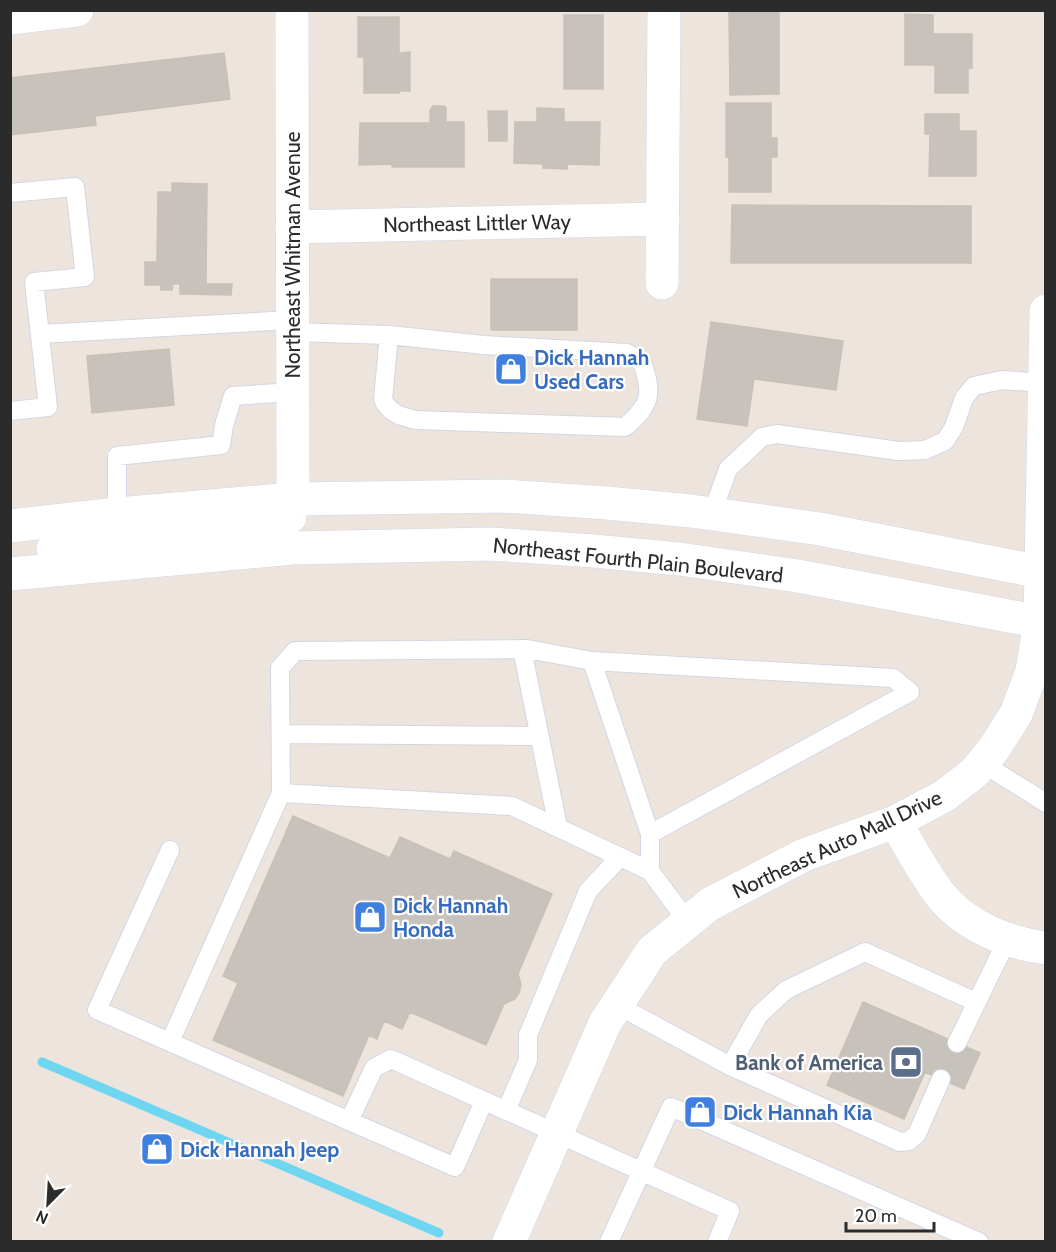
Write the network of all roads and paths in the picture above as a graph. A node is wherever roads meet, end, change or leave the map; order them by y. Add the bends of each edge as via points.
1 (77, 10) edge
2 (292, 10) edge
3 (664, 10) edge
4 (10, 18) edge
5 (10, 194) edge
6 (663, 219) junction
7 (292, 227) junction
8 (663, 284) dead end
9 (1046, 311) edge
10 (292, 326) junction
11 (40, 334) junction
12 (389, 334) junction
13 (1044, 383) junction
14 (293, 392) junction
15 (10, 411) edge
16 (293, 499) junction
17 (117, 514) junction
18 (712, 514) junction
19 (10, 526) edge
20 (10, 559) edge
21 (1043, 572) edge
22 (10, 574) edge
23 (1043, 622) edge
24 (522, 649) junction
25 (592, 661) junction
26 (280, 734) junction
27 (539, 736) junction
28 (982, 763) junction
29 (281, 794) junction
30 (1046, 803) edge
31 (894, 822) junction
32 (558, 827) junction
33 (650, 834) junction
34 (170, 850) dead end
35 (620, 857) junction
36 (650, 872) junction
37 (688, 922) junction
38 (1007, 940) junction
39 (1046, 948) edge
40 (976, 1002) junction
41 (616, 1005) junction
42 (170, 1042) junction
43 (957, 1043) dead end
44 (730, 1066) junction
45 (941, 1079) dead end
46 (484, 1101) junction
47 (506, 1111) junction
48 (349, 1121) junction
49 (557, 1133) junction
50 (641, 1171) junction
51 (508, 1242) edge
52 (609, 1242) edge
53 (717, 1242) edge
54 (979, 1242) edge

1 - 4 street
2 - 7 street, Northeast Whitman Avenue
3 - 6 street
5 - 11 lane via 75,187 85,277 34,282
6 - 7 street, Northeast Littler Way
6 - 8 street
7 - 10 street, Northeast Whitman Avenue
9 - 13 street, Northeast Auto Mall Drive
10 - 11 lane
10 - 12 lane
10 - 14 street, Northeast Whitman Avenue
11 - 15 lane via 48,407
12 - 12 lane via 484,345 627,353 642,362 650,394 643,410 625,427 416,420 386,407 383,399
13 - 18 lane via 1002,380 974,386 964,398 945,441 925,450 899,451 777,434 762,437 728,469
13 - 21 street, Northeast Auto Mall Drive
14 - 16 street, Northeast Whitman Avenue
14 - 17 lane via 233,396 221,445 117,456
16 - 17 street
16 - 18 street via 503,496
16 - 20 street via 290,517 279,523 98,542 17,554
17 - 19 street
18 - 21 street via 820,529
21 - 23 street, Northeast Auto Mall Drive
22 - 23 street, Northeast Fourth Plain Boulevard via 293,548 490,544 657,557 798,576
23 - 28 street, Northeast Auto Mall Drive via 1032,671 1016,714
24 - 25 lane
24 - 26 lane via 295,651 280,668
24 - 27 lane
25 - 33 lane
25 - 33 lane via 893,678 910,692
26 - 27 lane
26 - 29 lane
27 - 32 lane
28 - 30 lane
28 - 31 street, Northeast Auto Mall Drive via 944,796
29 - 32 lane via 512,806
29 - 42 lane
31 - 37 street, Northeast Auto Mall Drive via 804,855 710,904
31 - 38 street via 939,893 961,914
32 - 35 lane
33 - 36 lane
34 - 42 lane via 97,1010
35 - 36 lane
35 - 47 lane via 588,891 528,1035 528,1060
36 - 37 lane
37 - 41 street, Northeast Auto Mall Drive via 652,951
38 - 39 street
38 - 40 lane
40 - 43 lane
40 - 44 lane via 865,952 786,990 759,1015
41 - 44 lane
41 - 49 street, Northeast Auto Mall Drive
42 - 48 lane
44 - 45 lane via 900,1142 917,1134
46 - 47 lane
46 - 48 lane via 391,1059 374,1068
46 - 48 lane via 455,1167
47 - 49 lane
49 - 50 lane
49 - 51 street, Northeast Auto Mall Drive
50 - 52 lane
50 - 53 lane via 730,1211
50 - 54 lane via 671,1107

